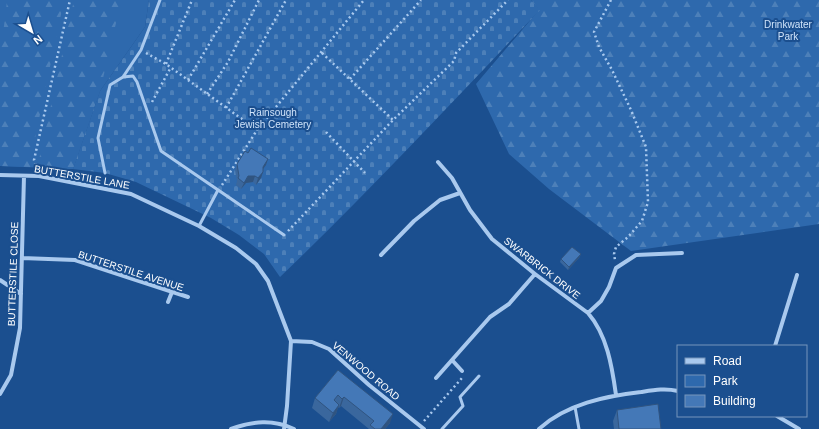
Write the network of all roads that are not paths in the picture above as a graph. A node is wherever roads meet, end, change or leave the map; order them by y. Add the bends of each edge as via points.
1 (160, 0) edge
2 (123, 77) junction
3 (438, 162) dead end
4 (105, 173) dead end
5 (0, 175) edge
6 (24, 176) junction
7 (218, 190) junction
8 (460, 193) junction
9 (199, 226) junction
10 (284, 235) road end
11 (682, 253) dead end
12 (381, 255) dead end
13 (22, 258) junction
14 (535, 274) junction
15 (797, 275) dead end
16 (0, 280) edge
17 (172, 292) junction
18 (21, 294) junction
19 (188, 297) dead end
20 (168, 302) dead end
21 (588, 313) junction
22 (291, 341) junction
23 (775, 345) edge
24 (452, 360) junction
25 (462, 371) road end
26 (479, 376) dead end
27 (436, 378) dead end
28 (677, 391) edge
29 (0, 394) edge
30 (616, 395) junction
31 (575, 407) junction
32 (779, 417) edge
33 (419, 425) junction
34 (284, 426) edge
35 (231, 429) edge
36 (294, 429) edge
37 (415, 429) edge
38 (424, 429) edge
39 (442, 429) edge
40 (539, 429) edge
41 (579, 429) edge
42 (799, 429) edge

1 - 2 lane via 141,50
2 - 4 lane via 110,85 98,138
2 - 7 lane via 133,76 137,82 161,151
3 - 8 street, SWARBRICK DRIVE via 452,178
5 - 6 street, BUTTERSTILE LANE
6 - 9 street, BUTTERSTILE LANE via 39,176 132,194
6 - 13 street, BUTTERSTILE CLOSE
7 - 9 lane
7 - 10 lane
8 - 12 street via 440,200 414,221
8 - 14 street, SWARBRICK DRIVE via 492,239
9 - 22 street, BUTTERSTILE LANE via 236,248 256,264 268,281
11 - 21 street via 636,256 616,268 601,301
13 - 17 street, BUTTERSTILE AVENUE via 75,260
13 - 18 street, BUTTERSTILE CLOSE
14 - 21 street, SWARBRICK DRIVE
14 - 24 street via 509,304 490,317
15 - 23 street
16 - 18 street
17 - 19 street, BUTTERSTILE AVENUE
17 - 20 street
18 - 29 street, BUTTERSTILE CLOSE via 20,328 11,375
21 - 30 street, SWARBRICK DRIVE via 594,319 604,340 613,368
22 - 33 street, VENWOOD ROAD via 312,342 329,349
22 - 34 street, BUTTERSTILE LANE
24 - 25 street
24 - 27 street
26 - 39 lane via 460,397 463,406
28 - 30 street via 667,389
30 - 31 street
31 - 40 street via 546,422
31 - 41 lane
32 - 42 street
33 - 37 lane
33 - 38 street, VENWOOD ROAD
34 - 35 street via 270,421
34 - 36 street

